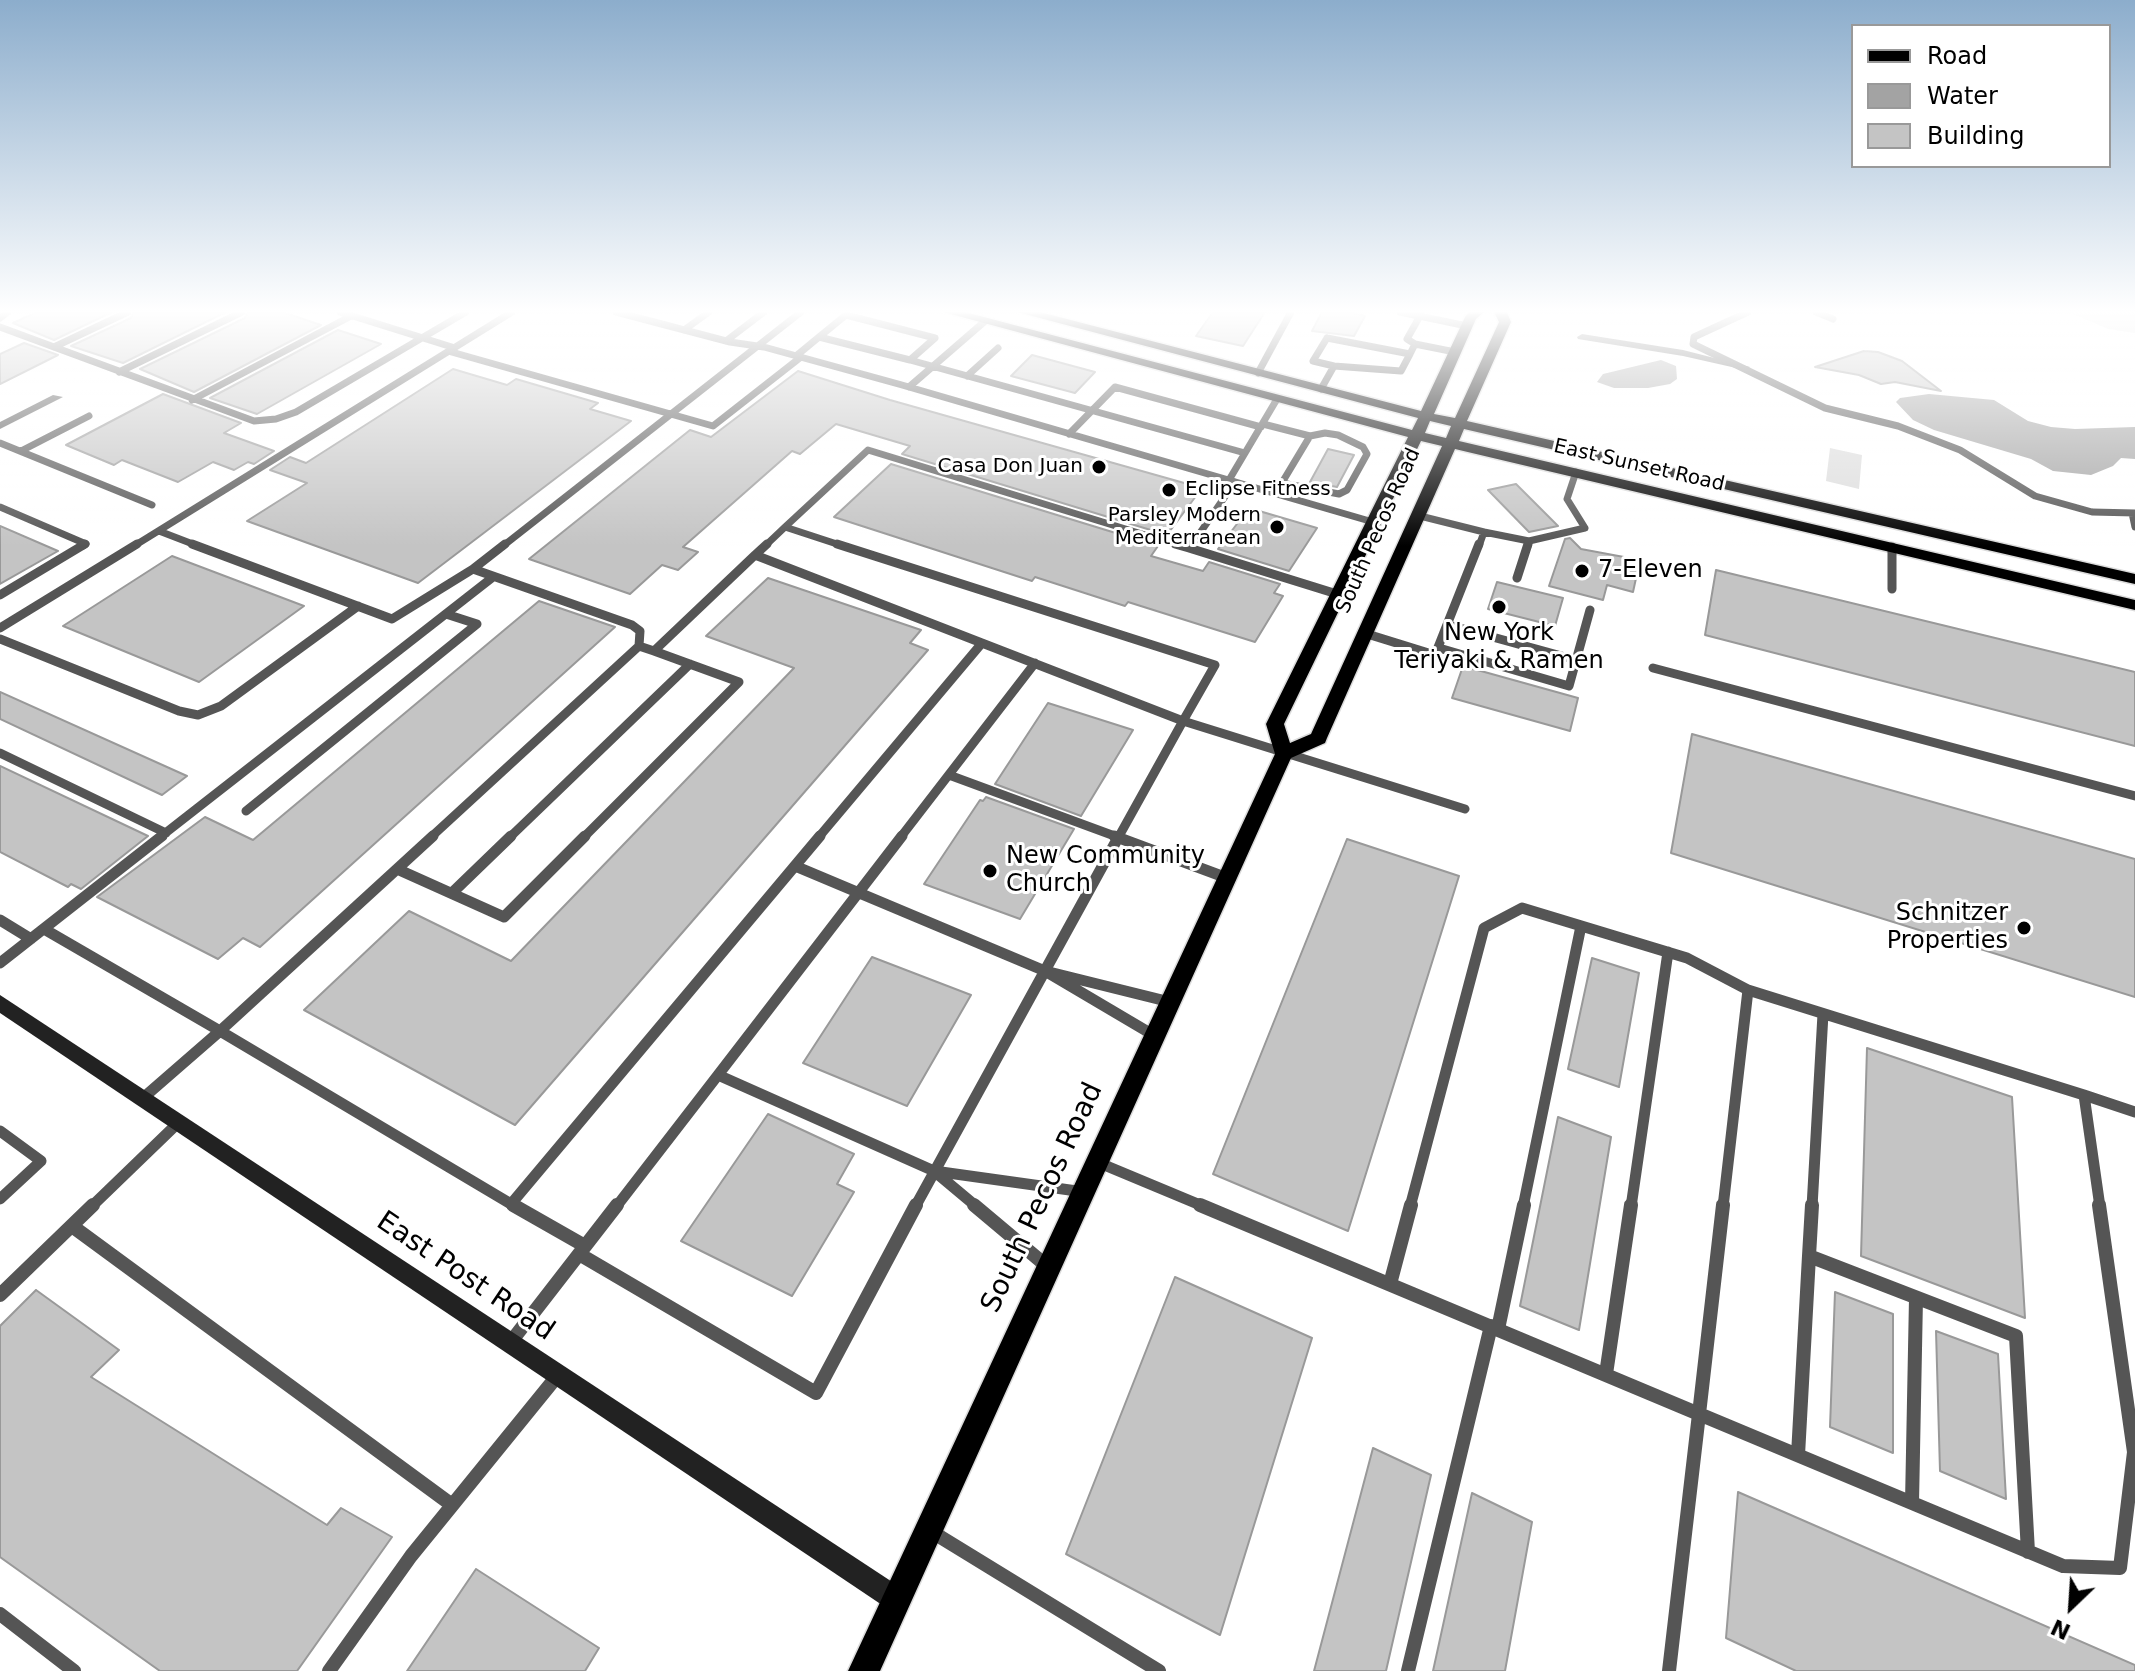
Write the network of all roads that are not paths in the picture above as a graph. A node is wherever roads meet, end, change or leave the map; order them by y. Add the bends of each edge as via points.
1 (166, 390) edge
2 (211, 390) edge
3 (334, 390) edge
4 (387, 390) edge
5 (587, 390) edge
6 (703, 390) edge
7 (757, 390) edge
8 (919, 390) edge
9 (1017, 390) edge
10 (1112, 390) edge
11 (1127, 390) edge
12 (1243, 390) edge
13 (1325, 390) edge
14 (1438, 390) edge
15 (1473, 390) edge
16 (1790, 390) edge
17 (57, 397) dead end
18 (1277, 399) junction
19 (192, 400) junction
20 (1092, 411) junction
21 (671, 415) junction
22 (89, 416) dead end
23 (1426, 416) junction
24 (1458, 423) junction
25 (1262, 425) junction
26 (0, 426) edge
27 (1069, 434) junction
28 (1416, 435) junction
29 (1310, 436) junction
30 (0, 443) edge
31 (1449, 443) junction
32 (21, 451) junction
33 (1245, 453) junction
34 (1576, 472) junction
35 (1232, 481) junction
36 (1282, 483) junction
37 (1275, 495) junction
38 (152, 505) dead end
39 (0, 507) edge
40 (2133, 513) edge
41 (1416, 515) junction
42 (1373, 522) junction
43 (785, 527) junction
44 (2135, 527) edge
45 (159, 531) junction
46 (1484, 532) junction
47 (1529, 541) junction
48 (1892, 547) junction
49 (1189, 548) junction
50 (755, 555) junction
51 (473, 569) junction
52 (493, 577) junction
53 (1517, 578) dead end
54 (2135, 579) edge
55 (1892, 589) dead end
56 (2135, 590) edge
57 (1337, 594) junction
58 (0, 595) edge
59 (2135, 605) edge
60 (358, 606) junction
61 (1590, 610) dead end
62 (446, 614) junction
63 (1449, 625) junction
64 (0, 628) edge
65 (1364, 633) junction
66 (0, 639) edge
67 (982, 643) junction
68 (639, 646) junction
69 (1439, 648) junction
70 (654, 651) junction
71 (1576, 660) junction
72 (1035, 663) junction
73 (690, 664) junction
74 (1653, 668) dead end
75 (1183, 721) junction
76 (0, 753) edge
77 (1284, 754) junction
78 (949, 775) junction
79 (2135, 796) edge
80 (1465, 809) dead end
81 (246, 811) dead end
82 (166, 833) junction
83 (1119, 837) junction
84 (795, 866) junction
85 (397, 869) junction
86 (1227, 878) junction
87 (452, 893) junction
88 (857, 893) junction
89 (0, 920) edge
90 (1581, 926) junction
91 (44, 929) junction
92 (31, 939) junction
93 (1668, 952) junction
94 (0, 963) edge
95 (1045, 971) junction
96 (1748, 990) junction
97 (1170, 1002) junction
98 (0, 1003) edge
99 (1823, 1014) junction
100 (220, 1031) junction
101 (1155, 1036) junction
102 (718, 1075) junction
103 (2084, 1095) junction
104 (143, 1098) junction
105 (2135, 1112) edge
106 (179, 1122) junction
107 (0, 1131) edge
108 (1097, 1162) junction
109 (934, 1171) junction
110 (1084, 1192) junction
111 (0, 1199) edge
112 (511, 1204) junction
113 (72, 1226) junction
114 (582, 1250) junction
115 (1809, 1256) junction
116 (1049, 1268) junction
117 (1390, 1284) junction
118 (0, 1295) edge
119 (1916, 1298) junction
120 (1495, 1328) junction
121 (510, 1343) junction
122 (1606, 1374) junction
123 (558, 1375) junction
124 (1699, 1414) junction
125 (2134, 1452) edge
126 (1798, 1455) junction
127 (1912, 1503) junction
128 (452, 1505) junction
129 (929, 1530) junction
130 (2028, 1552) junction
131 (897, 1600) junction
132 (0, 1614) edge
133 (74, 1671) edge
134 (329, 1671) edge
135 (864, 1671) edge
136 (1159, 1671) edge
137 (1408, 1671) edge
138 (1669, 1671) edge

1 - 19 lane
2 - 19 lane
3 - 19 lane via 296,412 254,421
4 - 45 lane
5 - 21 lane
6 - 21 lane
7 - 21 lane via 713,426
8 - 27 lane
9 - 20 lane
10 - 20 lane
11 - 25 lane
12 - 18 main road, East Sunset Road
13 - 23 main road, East Sunset Road
14 - 23 main road, South Pecos Road
15 - 24 main road, South Pecos Road
16 - 40 lane via 1825,408 1898,426 1960,450 2035,496 2092,512
17 - 26 street
18 - 25 lane
18 - 28 main road, East Sunset Road
20 - 27 lane
20 - 33 lane
21 - 51 lane
22 - 32 lane
23 - 24 main road, East Sunset Road
23 - 28 main road, South Pecos Road
24 - 31 main road, South Pecos Road
24 - 54 main road, East Sunset Road
25 - 29 lane
25 - 33 lane
27 - 35 lane
28 - 31 main road, East Sunset Road
28 - 42 main road, South Pecos Road
29 - 36 lane
29 - 36 lane via 1338,435 1367,454 1347,490 1339,494
30 - 32 lane
31 - 34 main road, East Sunset Road
31 - 41 main road, South Pecos Road
32 - 38 lane
33 - 35 lane
34 - 47 lane via 1567,499 1585,528
34 - 48 main road, East Sunset Road
35 - 37 lane
35 - 49 lane
36 - 37 lane
37 - 42 lane
39 - 58 lane via 86,544
40 - 44 lane
41 - 46 lane
41 - 65 main road, South Pecos Road
42 - 57 main road, South Pecos Road
43 - 49 lane via 868,450
43 - 50 lane
43 - 75 lane via 1215,665
45 - 60 lane
45 - 64 lane
46 - 47 lane
46 - 63 lane
47 - 53 lane
48 - 55 lane
48 - 56 main road via 1986,557
48 - 59 main road, East Sunset Road
49 - 57 lane
50 - 67 lane
50 - 70 lane
51 - 52 lane
51 - 60 lane via 392,619
52 - 62 lane
52 - 68 lane via 632,625 640,631
57 - 77 main road, South Pecos Road via 1275,724
60 - 66 lane via 221,706 198,715
61 - 71 lane
62 - 81 lane via 477,624
62 - 82 lane
63 - 69 lane
63 - 71 lane
65 - 69 lane via 1435,655
65 - 77 main road, South Pecos Road via 1318,738
67 - 72 lane
67 - 84 lane
68 - 70 lane
68 - 85 lane
69 - 71 lane via 1569,686
70 - 73 lane
72 - 75 lane
72 - 78 lane
73 - 87 lane
73 - 87 lane via 739,682 504,917
74 - 79 lane
75 - 77 lane
75 - 83 lane
76 - 82 lane
77 - 80 lane
77 - 86 main road, South Pecos Road
78 - 83 lane
78 - 88 lane
82 - 91 lane
83 - 86 lane
83 - 95 lane
84 - 88 lane
84 - 112 lane
85 - 87 lane
85 - 100 lane
86 - 97 main road, South Pecos Road
88 - 95 lane
88 - 102 lane
89 - 92 lane
90 - 93 lane
90 - 117 lane via 1522,908 1484,928
90 - 120 lane
91 - 92 lane
91 - 100 lane
92 - 94 lane
93 - 96 lane
93 - 122 lane
95 - 97 lane
95 - 101 lane
95 - 109 lane
96 - 99 lane
96 - 124 lane
97 - 101 main road, South Pecos Road
98 - 104 street, East Post Road
99 - 103 lane
99 - 115 lane
100 - 104 lane
100 - 112 lane
101 - 108 main road, South Pecos Road
102 - 109 lane
102 - 114 lane
103 - 105 lane
103 - 125 lane
104 - 106 street, East Post Road
106 - 113 lane
106 - 121 street, East Post Road
107 - 111 lane via 41,1161
108 - 110 main road, South Pecos Road
108 - 117 lane
109 - 110 lane
109 - 114 lane via 816,1393
109 - 116 lane
110 - 116 main road, South Pecos Road
112 - 114 lane
113 - 118 lane
113 - 128 lane
114 - 121 lane
115 - 119 lane
115 - 126 lane
116 - 129 main road, South Pecos Road
117 - 120 lane
119 - 127 lane
119 - 130 lane via 2016,1336
120 - 122 lane
120 - 137 lane
121 - 123 street, East Post Road
122 - 124 lane
123 - 128 lane
123 - 131 street, East Post Road
124 - 126 lane
124 - 138 lane
125 - 130 lane via 2120,1568 2063,1566
126 - 127 lane
127 - 130 lane
128 - 134 lane
129 - 131 main road, South Pecos Road
129 - 136 lane
131 - 135 main road, South Pecos Road
132 - 133 lane

